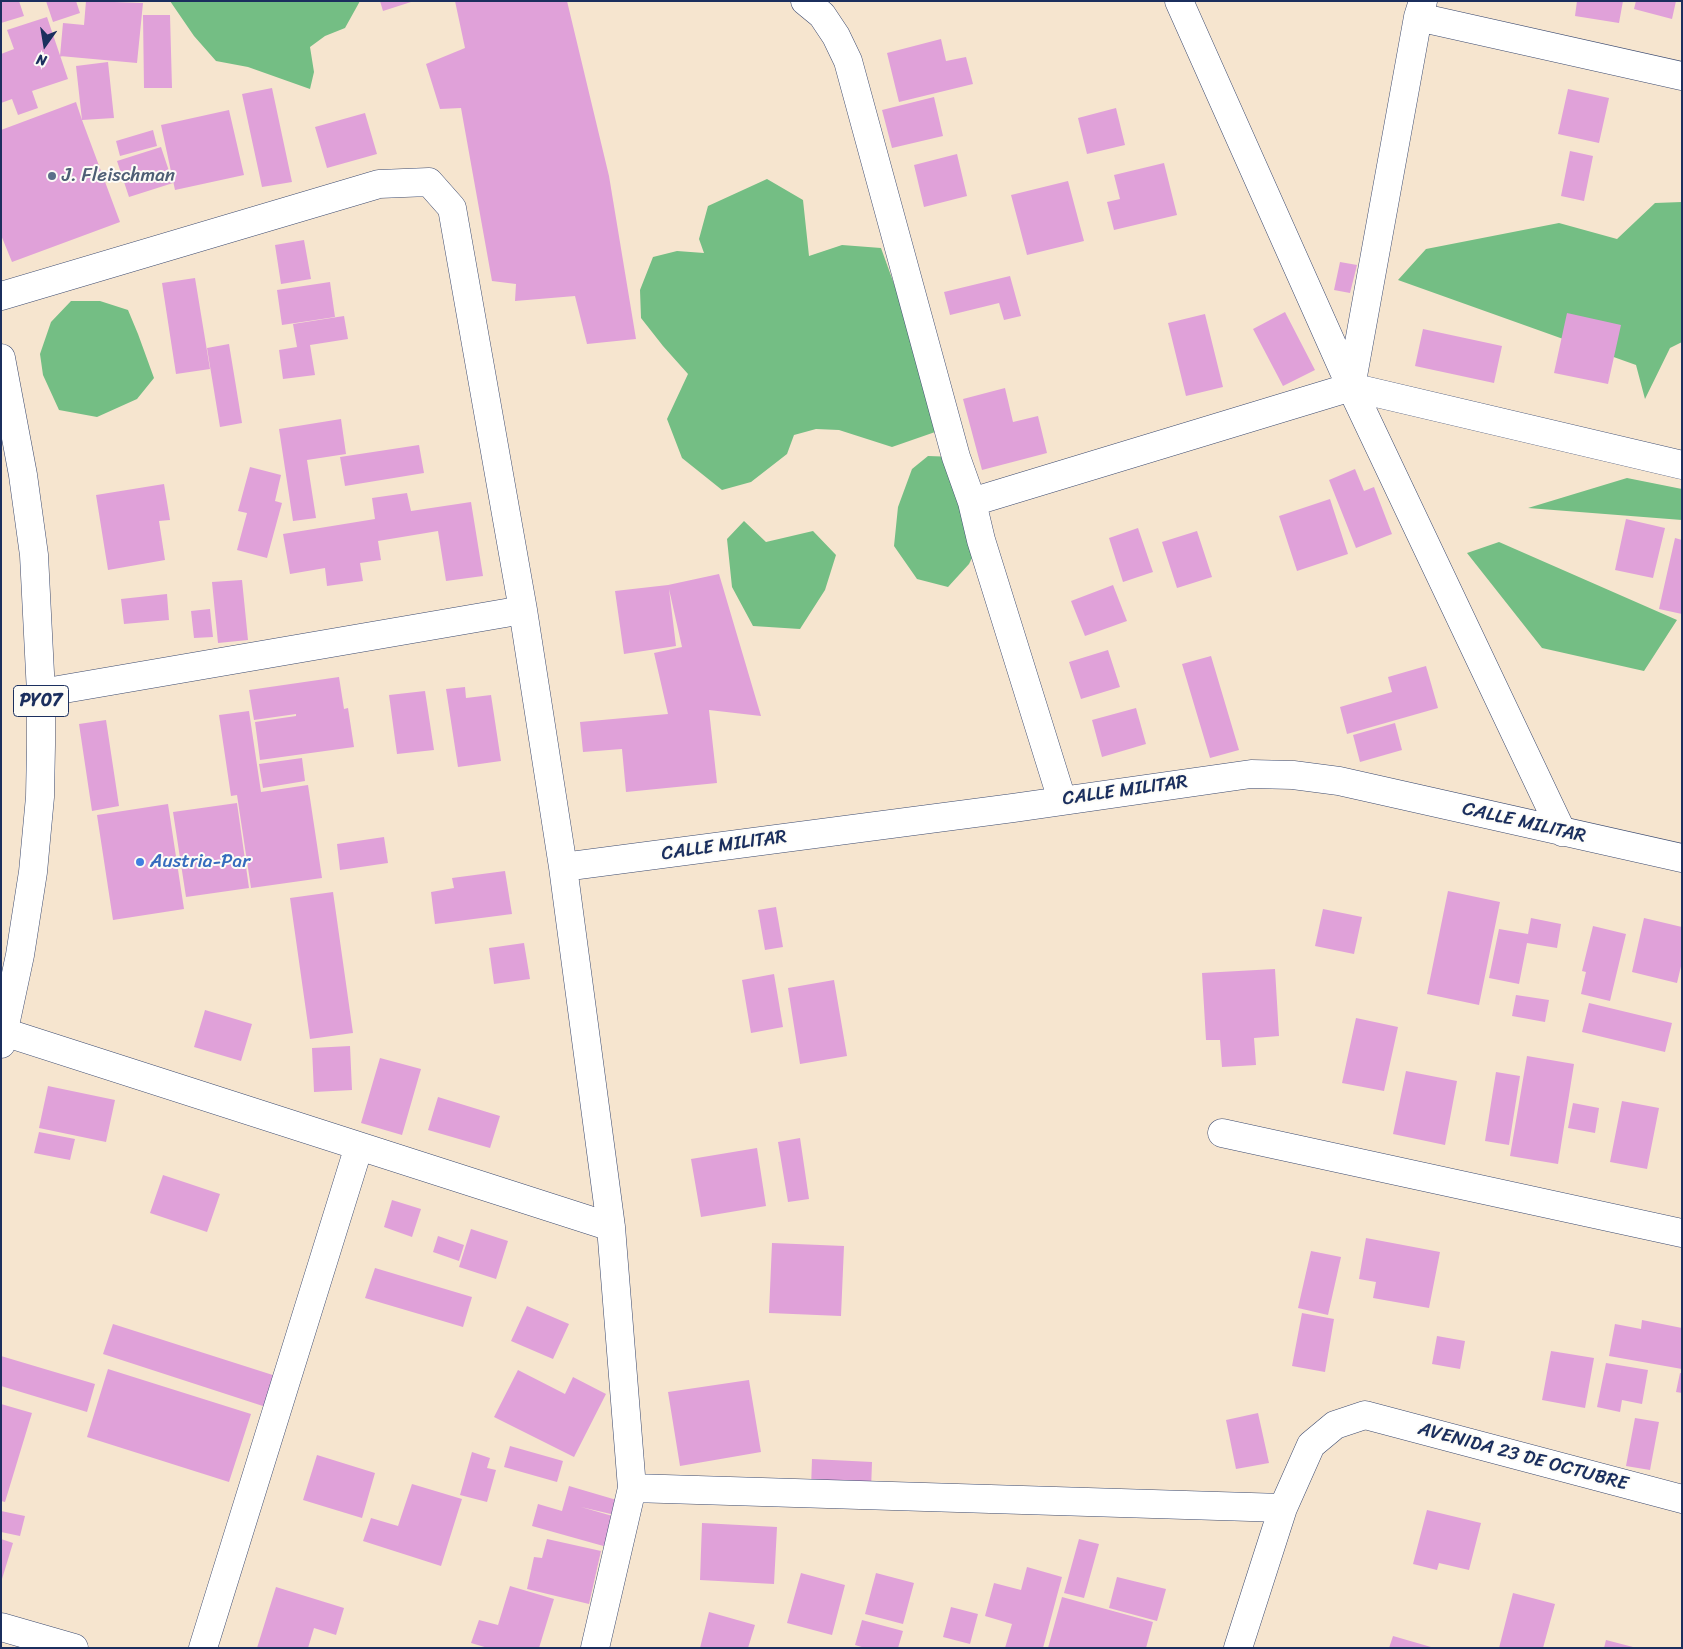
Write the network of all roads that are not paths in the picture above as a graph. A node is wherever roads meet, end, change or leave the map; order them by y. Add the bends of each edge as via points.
1 (805, 1) edge
2 (1179, 1) edge
3 (1420, 9) edge
4 (1682, 76) edge
5 (1, 296) edge
6 (1, 358) edge
7 (1351, 387) junction
8 (1682, 465) edge
9 (972, 502) junction
10 (523, 610) junction
11 (41, 693) junction
12 (1062, 800) junction
13 (1562, 832) junction
14 (1682, 858) edge
15 (563, 867) junction
16 (3, 1038) edge
17 (1222, 1133) dead end
18 (359, 1146) junction
19 (611, 1227) junction
20 (1682, 1232) edge
21 (632, 1488) junction
22 (1682, 1499) edge
23 (1283, 1508) junction
24 (1, 1627) edge
25 (74, 1648) edge
26 (203, 1648) edge
27 (596, 1648) edge
28 (1238, 1648) edge

1 - 9 street via 822,15 848,62 956,457
2 - 7 street
3 - 4 street
3 - 7 street
5 - 10 street via 379,184 429,182 452,208
6 - 11 street, PY07 via 34,555
7 - 8 street
7 - 9 street
7 - 13 street
9 - 12 street
10 - 11 street
10 - 15 street
11 - 16 street, PY07 via 40,796 33,872
12 - 13 street, CALLE MILITAR via 1251,774 1293,775 1339,781
12 - 15 street, CALLE MILITAR
13 - 14 street, CALLE MILITAR
15 - 19 street
16 - 18 street
17 - 20 street
18 - 19 street
18 - 26 street
19 - 21 street
21 - 23 street
21 - 27 street
22 - 23 street, AVENIDA 23 DE OCTUBRE via 1365,1415 1336,1426 1311,1445
23 - 28 street
24 - 25 street

